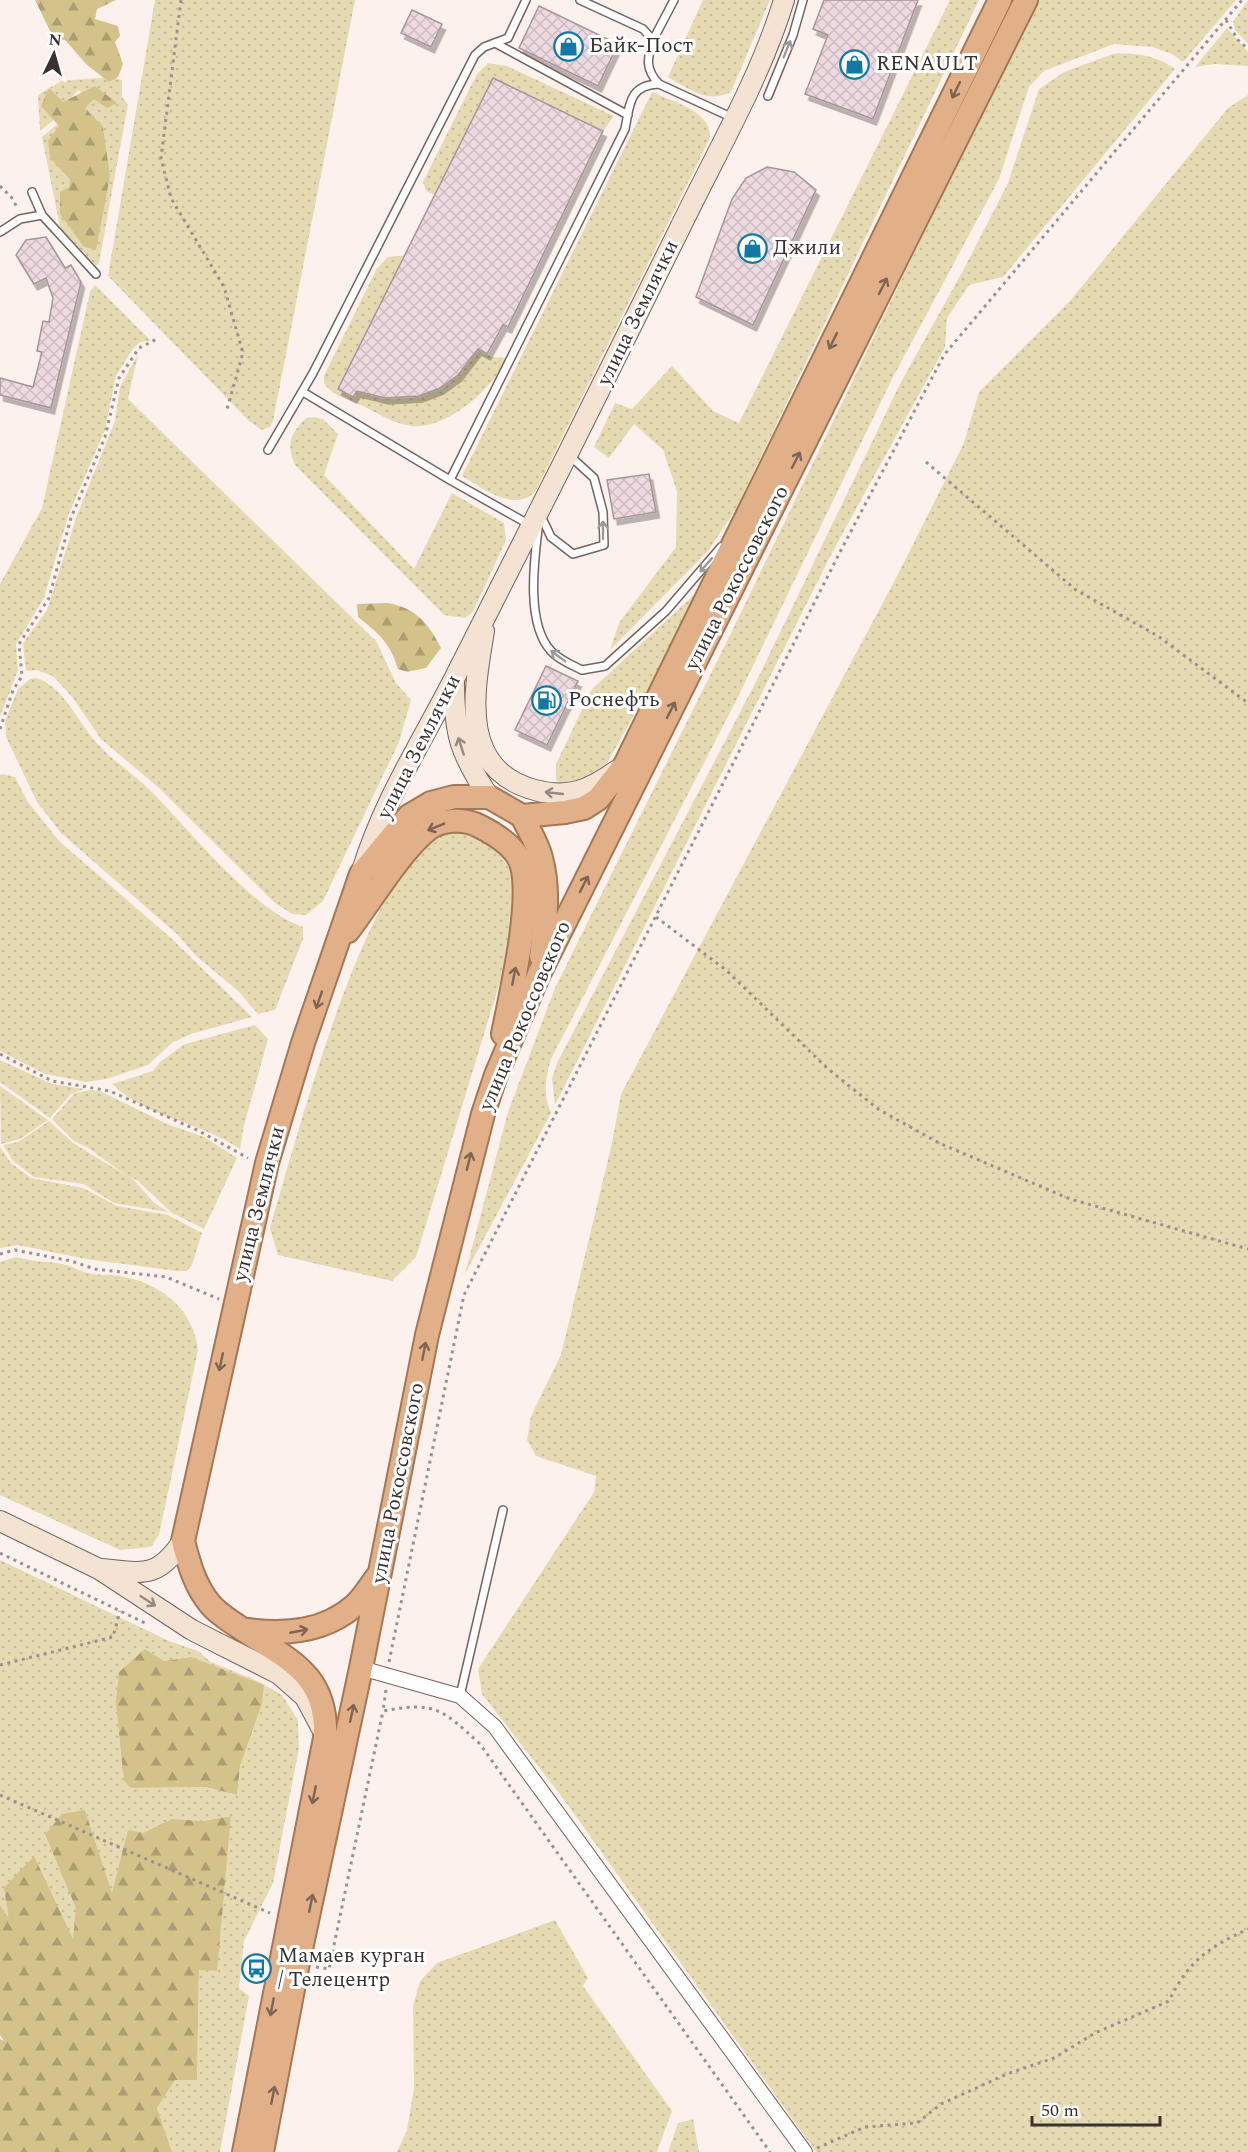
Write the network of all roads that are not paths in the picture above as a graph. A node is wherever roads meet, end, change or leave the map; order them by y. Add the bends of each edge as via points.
1 (526, 0) edge
2 (579, 0) edge
3 (674, 0) edge
4 (784, 0) edge
5 (803, 0) edge
6 (1000, 0) edge
7 (1026, 0) edge
8 (653, 40) junction
9 (495, 43) junction
10 (659, 84) junction
11 (768, 96) dead end
12 (628, 115) junction
13 (733, 118) junction
14 (32, 192) dead end
15 (42, 215) junction
16 (0, 232) edge
17 (96, 274) dead end
18 (303, 392) junction
19 (268, 450) dead end
20 (569, 456) junction
21 (450, 480) junction
22 (536, 520) junction
23 (745, 520) junction
24 (486, 614) junction
25 (454, 679) junction
26 (625, 765) junction
27 (489, 797) junction
28 (522, 816) junction
29 (361, 874) junction
30 (338, 944) junction
31 (539, 974) junction
32 (496, 1075) junction
33 (503, 1510) dead end
34 (0, 1521) edge
35 (183, 1541) junction
36 (99, 1569) junction
37 (380, 1573) junction
38 (241, 1628) junction
39 (361, 1668) junction
40 (460, 1696) junction
41 (325, 1738) junction
42 (810, 2150) edge
43 (244, 2152) edge
44 (262, 2152) edge

1 - 9 lane via 508,38
2 - 8 lane via 643,29
3 - 8 lane
4 - 13 main road, улица Землячки via 777,25
11 -> 5 lane
6 -> 23 highway, улица Рокоссовского
31 -> 7 highway, улица Рокоссовского
8 - 10 lane via 646,60 650,75
9 - 12 lane
9 - 18 lane via 475,55
10 - 12 lane via 644,85 637,91
10 - 13 lane
12 - 21 lane via 625,129
13 - 20 main road, улица Землячки
14 - 15 lane
15 - 16 lane via 20,219
15 - 17 lane
18 - 19 lane
18 - 21 lane
20 - 22 main road, улица Землячки
22 -> 20 lane via 573,554 604,545 603,512 594,478
21 - 22 lane
23 -> 22 lane via 666,611 605,666 582,670 550,650 534,606
22 - 24 main road, улица Землячки
23 - 26 highway, улица Рокоссовского
24 - 25 main road, улица Землячки
26 -> 24 main road via 585,791 565,794 515,784 498,772 478,734 474,710
27 -> 25 main road via 468,767 459,743 454,718
25 - 29 main road, улица Землячки via 408,762 372,839
26 - 28 highway, улица Рокоссовского via 598,800 584,808
27 - 28 highway
27 - 29 highway via 454,797 409,816
28 - 31 highway via 541,857 545,882
29 - 30 highway, улица Землячки
32 -> 30 highway via 524,899 522,864 507,843 477,825 456,819 429,828 407,849
30 -> 35 highway, улица Землячки via 267,1163
31 - 32 highway, улица Рокоссовского
37 -> 32 highway, улица Рокоссовского via 427,1335 471,1152
33 - 40 lane
34 - 36 main road
35 - 36 main road via 169,1562 151,1572
35 - 38 highway via 201,1592 211,1606
36 -> 41 main road via 192,1630 294,1685 316,1713
38 -> 37 highway via 276,1634 325,1624 354,1606
37 - 39 highway, улица Рокоссовского
38 - 41 highway via 290,1661 319,1691 326,1714
39 - 40 street
44 -> 39 highway, улица Рокоссовского
40 - 42 street via 495,1727
41 -> 43 highway

